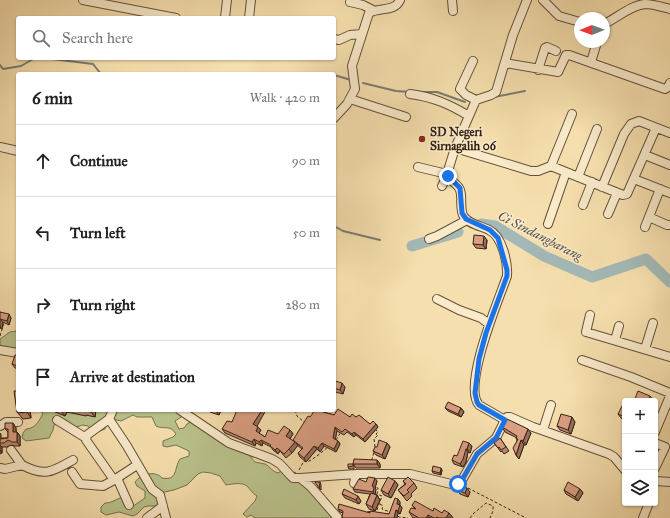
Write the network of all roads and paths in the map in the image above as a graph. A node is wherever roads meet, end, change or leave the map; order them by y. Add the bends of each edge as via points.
1 (83, 0) edge
2 (227, 0) edge
3 (251, 0) edge
4 (400, 0) edge
5 (452, 0) edge
6 (527, 0) edge
7 (543, 0) edge
8 (350, 2) dead end
9 (643, 2) edge
10 (670, 9) edge
11 (373, 10) junction
12 (453, 12) dead end
13 (166, 16) edge
14 (224, 16) edge
15 (249, 16) edge
16 (574, 20) edge
17 (610, 21) edge
18 (362, 34) junction
19 (336, 39) edge
20 (595, 48) edge
21 (556, 51) dead end
22 (473, 61) dead end
23 (591, 62) junction
24 (505, 64) junction
25 (538, 70) junction
26 (669, 86) edge
27 (410, 94) dead end
28 (350, 99) junction
29 (476, 100) junction
30 (572, 114) dead end
31 (336, 116) edge
32 (468, 116) junction
33 (406, 117) dead end
34 (656, 128) junction
35 (597, 129) dead end
36 (670, 133) edge
37 (0, 147) edge
38 (456, 148) junction
39 (16, 151) edge
40 (645, 155) junction
41 (670, 165) edge
42 (551, 166) junction
43 (418, 167) dead end
44 (566, 172) junction
45 (447, 175) junction
46 (578, 177) junction
47 (634, 179) junction
48 (592, 182) junction
49 (442, 186) dead end
50 (602, 187) junction
51 (660, 189) junction
52 (617, 193) junction
53 (670, 193) edge
54 (583, 205) dead end
55 (608, 214) dead end
56 (649, 217) junction
57 (467, 220) junction
58 (548, 224) dead end
59 (670, 225) edge
60 (645, 227) dead end
61 (429, 239) dead end
62 (437, 299) dead end
63 (590, 315) dead end
64 (4, 323) edge
65 (653, 323) dead end
66 (490, 324) junction
67 (619, 326) dead end
68 (0, 336) edge
69 (615, 340) junction
70 (645, 349) junction
71 (0, 350) edge
72 (16, 353) edge
73 (670, 357) edge
74 (582, 360) dead end
75 (670, 392) edge
76 (670, 396) edge
77 (551, 405) dead end
78 (112, 412) edge
79 (183, 412) edge
80 (295, 412) edge
81 (358, 417) edge
82 (109, 419) junction
83 (57, 420) dead end
84 (505, 420) junction
85 (18, 422) dead end
86 (305, 424) edge
87 (658, 425) edge
88 (0, 426) edge
89 (344, 429) edge
90 (543, 430) junction
91 (86, 438) junction
92 (658, 445) edge
93 (11, 450) dead end
94 (74, 460) dead end
95 (369, 461) edge
96 (658, 462) edge
97 (22, 465) junction
98 (137, 465) junction
99 (622, 466) edge
100 (0, 468) edge
101 (72, 472) dead end
102 (356, 474) junction
103 (290, 475) junction
104 (300, 478) junction
105 (116, 479) junction
106 (658, 481) edge
107 (670, 482) edge
108 (354, 483) dead end
109 (458, 484) junction
110 (372, 486) edge
111 (380, 504) junction
112 (128, 505) dead end
113 (163, 506) junction
114 (648, 506) edge
115 (392, 513) edge
116 (365, 515) edge
117 (398, 515) edge
118 (147, 518) edge
119 (166, 518) edge
120 (338, 518) edge
121 (408, 518) edge
122 (470, 518) edge
123 (490, 518) edge
124 (526, 518) edge
125 (643, 518) edge

1 - 13 street
2 - 14 street
3 - 15 street
4 - 11 street via 394,7
5 - 12 street
6 - 24 street
7 - 16 street via 559,16
8 - 11 street
9 - 10 street
9 - 17 street
11 - 18 street via 369,13
18 - 19 street
18 - 28 street via 352,66 355,85
20 - 23 street
21 - 25 street via 544,48
22 - 29 street via 460,89
23 - 25 street via 567,55 558,72
23 - 26 street via 664,89
24 - 25 street
24 - 29 street via 496,92
27 - 32 street via 443,101
28 - 31 street
28 - 33 street
29 - 32 street
30 - 42 street
32 - 38 street
34 - 36 street
34 - 40 street
34 - 50 street via 639,121 631,124
35 - 46 street
37 - 39 street
38 - 42 street via 531,171
38 - 45 street
40 - 41 street
40 - 47 street
42 - 44 street
43 - 45 street
44 - 46 street
44 - 58 street
45 - 49 street
45 - 57 street via 460,188 462,213
46 - 48 street
47 - 51 street
47 - 52 street via 627,194
48 - 50 street
48 - 54 street
50 - 52 street
51 - 53 street
51 - 56 street
52 - 55 street
56 - 59 street
56 - 60 street
57 - 61 street
57 - 66 street via 494,233 506,263 507,276
62 - 66 street
63 - 69 street via 586,332
64 - 68 path
65 - 70 street
66 - 84 street via 479,359 475,398 482,408
67 - 69 street
69 - 70 street
70 - 73 street
71 - 72 street
74 - 75 street
76 - 87 street
77 - 90 street
78 - 82 street
79 - 103 street via 229,443 272,459
80 - 86 path
81 - 95 path via 362,417 378,432 374,439 376,446 372,459
82 - 91 street
82 - 98 street via 128,446
83 - 91 street
84 - 90 street via 506,417 510,417
84 - 109 street via 496,438 477,454
85 - 88 street via 8,422
89 - 103 path via 336,440 312,460 304,461 299,470
90 - 99 street via 608,454
91 - 105 street
92 - 96 street via 665,447
93 - 97 street
94 - 97 street via 53,471 43,472 33,471
97 - 100 street
98 - 105 street
98 - 113 street via 152,489 160,495
101 - 105 street via 80,484 103,486
102 - 104 street
102 - 108 street
102 - 109 street via 410,474
103 - 104 street
104 - 120 street via 322,498
105 - 112 street
106 - 107 street
109 - 124 path
110 - 111 path via 378,488 377,494 382,496
111 - 115 path via 383,506 382,510
111 - 116 path via 377,510
113 - 118 street
113 - 119 street
114 - 125 street
117 - 121 path
122 - 123 path via 486,503 493,508

